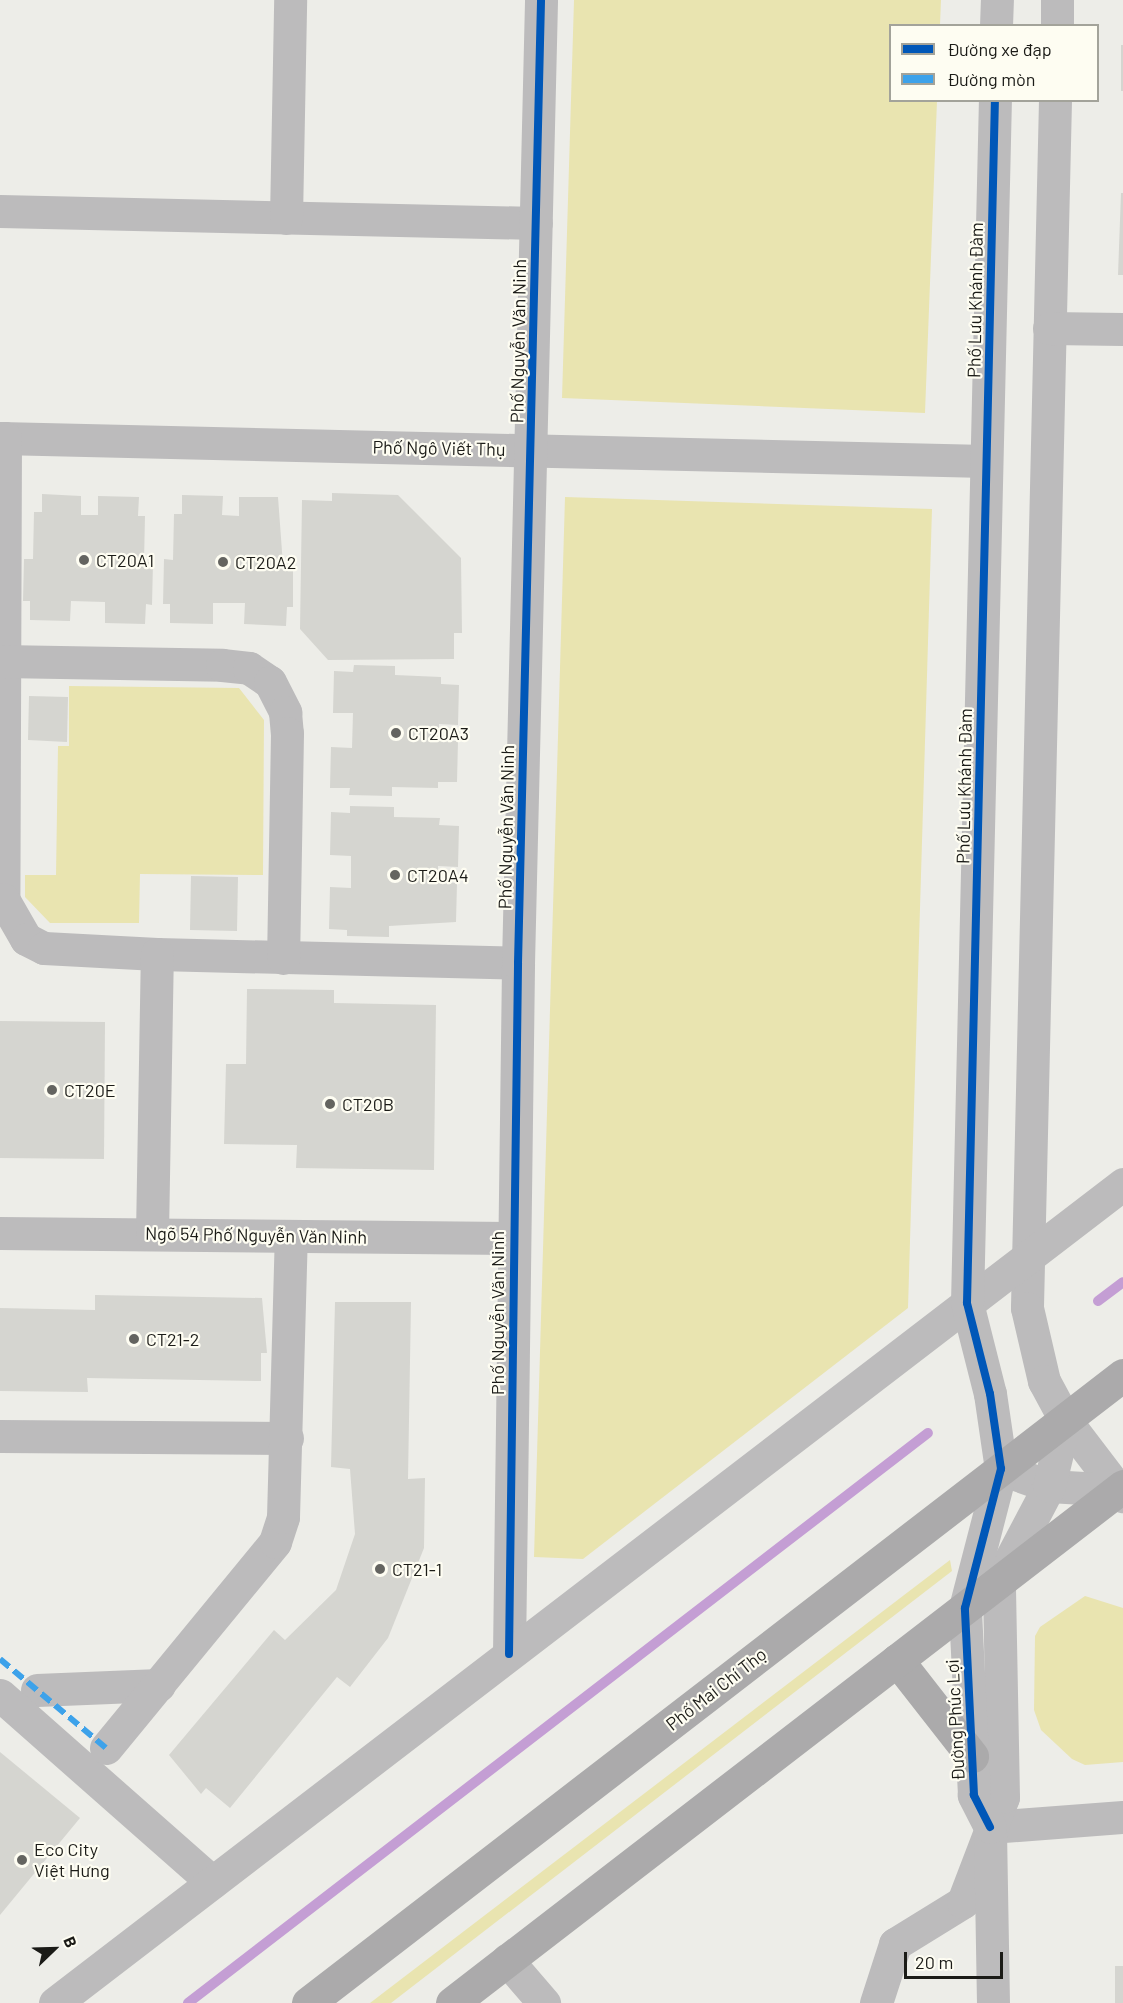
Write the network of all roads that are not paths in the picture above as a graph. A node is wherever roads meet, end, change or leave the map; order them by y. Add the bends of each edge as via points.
1 (290, 0) edge
2 (541, 0) edge
3 (997, 0) edge
4 (1057, 0) edge
5 (996, 24) edge
6 (1056, 24) edge
7 (995, 102) edge
8 (1055, 102) edge
9 (0, 211) edge
10 (286, 218) junction
11 (536, 223) junction
12 (1049, 328) junction
13 (1123, 329) edge
14 (2, 438) edge
15 (531, 450) junction
16 (986, 461) junction
17 (1, 661) edge
18 (0, 752) edge
19 (157, 954) junction
20 (283, 958) junction
21 (518, 963) junction
22 (1123, 1184) edge
23 (0, 1233) edge
24 (152, 1234) junction
25 (291, 1237) junction
26 (512, 1238) junction
27 (1028, 1257) junction
28 (967, 1303) junction
29 (1123, 1375) edge
30 (1065, 1420) junction
31 (0, 1436) edge
32 (287, 1438) junction
33 (1001, 1469) junction
34 (1049, 1486) junction
35 (1122, 1490) edge
36 (999, 1581) junction
37 (965, 1608) junction
38 (509, 1654) junction
39 (897, 1660) junction
40 (159, 1685) junction
41 (37, 1690) dead end
42 (0, 1695) edge
43 (106, 1748) dead end
44 (972, 1756) junction
45 (1123, 1817) edge
46 (990, 1827) junction
47 (212, 1882) junction
48 (507, 1960) junction
49 (55, 2003) edge
50 (308, 2003) edge
51 (452, 2003) edge
52 (544, 2003) edge
53 (876, 2003) edge
54 (993, 2003) edge

1 - 10 street
2 - 11 street, Phố Nguyễn Văn Ninh
3 - 5 street
4 - 6 street
7 - 16 street, Phố Lưu Khánh Đàm
8 - 12 street
9 - 10 street
10 - 11 street
11 - 15 street, Phố Nguyễn Văn Ninh
12 - 13 street
12 - 27 street
14 - 15 street, Phố Ngô Viết Thụ
14 - 17 street
15 - 16 street, Phố Ngô Viết Thụ
15 - 21 street, Phố Nguyễn Văn Ninh
16 - 28 street, Phố Lưu Khánh Đàm
17 - 18 street
17 - 20 street via 222,665 249,668 270,682 281,700 287,732
18 - 19 street via 3,899 19,930 32,945 44,948
19 - 20 street
19 - 24 street
20 - 21 street
21 - 26 street, Phố Nguyễn Văn Ninh
22 - 27 street
23 - 24 street, Ngõ 54 Phố Nguyễn Văn Ninh
24 - 25 street, Ngõ 54 Phố Nguyễn Văn Ninh
25 - 26 street, Ngõ 54 Phố Nguyễn Văn Ninh
25 - 32 street
26 - 38 street, Phố Nguyễn Văn Ninh
27 - 28 street
27 - 30 street via 1031,1329 1044,1381
28 - 33 street, Phố Lưu Khánh Đàm via 990,1394
28 - 38 street
29 - 30 main road, Phố Mai Chí Thọ
30 - 33 main road, Phố Mai Chí Thọ
30 - 34 street
30 - 35 street
31 - 32 street
32 - 40 street via 283,1517 275,1542
33 - 34 street
33 - 37 street, Đường Phúc Lợi
33 - 50 main road, Phố Mai Chí Thọ
34 - 35 street
34 - 36 street
35 - 36 main road
36 - 37 main road
36 - 46 street, Đường Phúc Lợi via 1003,1797
37 - 39 main road
37 - 44 street, Đường Phúc Lợi
38 - 47 street
39 - 44 main road
39 - 48 main road
40 - 41 street
40 - 43 street
42 - 47 street
44 - 46 street, Đường Phúc Lợi via 974,1795
45 - 46 street
46 - 53 street via 963,1902 895,1944
46 - 54 street, Đường Phúc Lợi
47 - 49 street
48 - 51 main road
48 - 52 street

